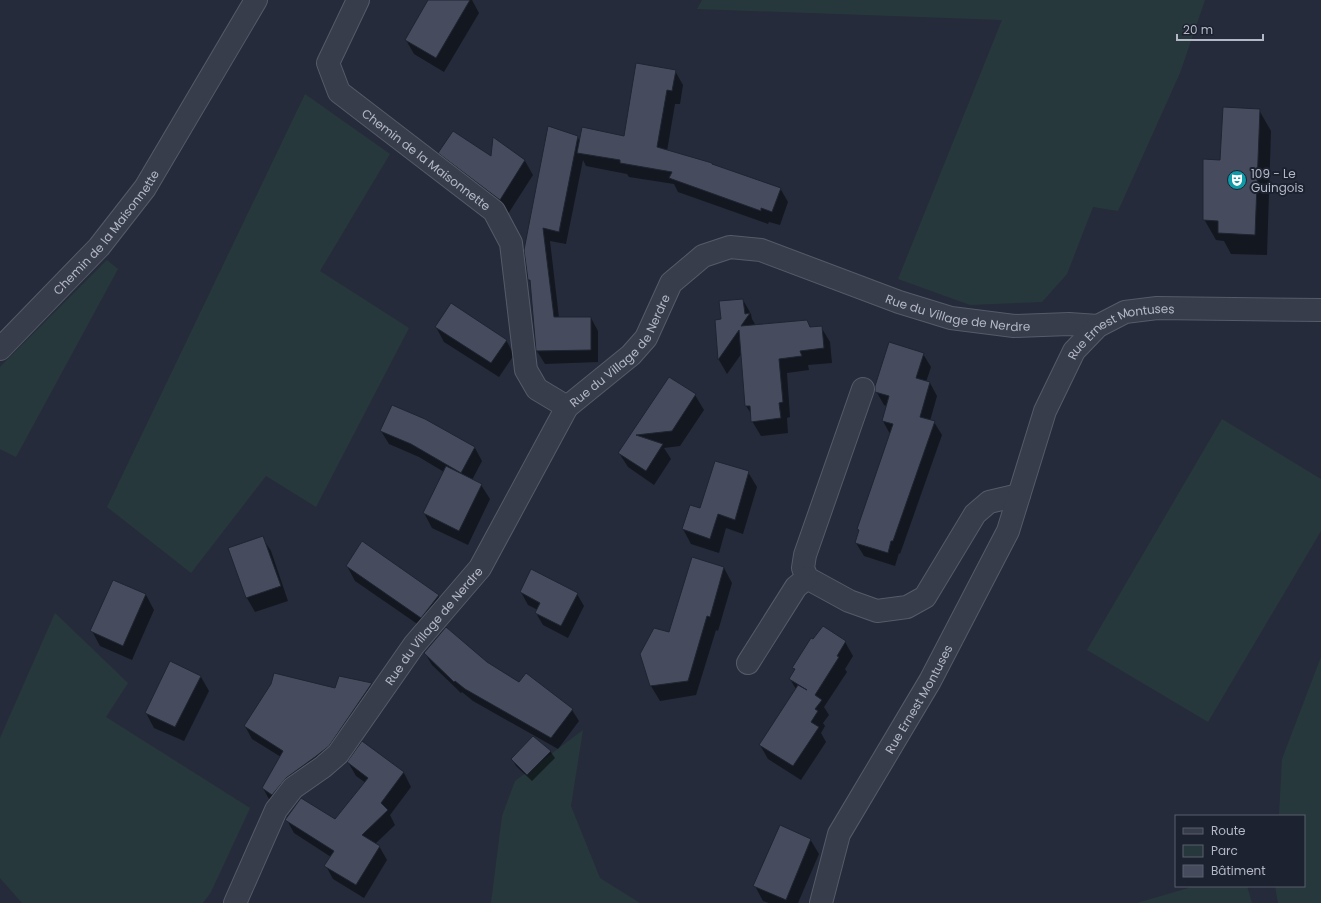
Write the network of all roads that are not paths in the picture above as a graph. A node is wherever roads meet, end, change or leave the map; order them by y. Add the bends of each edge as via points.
1 (256, 0) edge
2 (358, 0) edge
3 (1321, 310) edge
4 (1098, 326) junction
5 (0, 349) edge
6 (863, 389) dead end
7 (567, 407) junction
8 (1019, 495) junction
9 (807, 578) junction
10 (748, 663) dead end
11 (235, 903) edge
12 (821, 903) edge

1 - 5 street, Chemin de la Maisonnette via 145,188 99,248
2 - 7 street, Chemin de la Maisonnette via 328,64 338,92 494,211 510,243 526,370 537,389
3 - 4 street, Rue Ernest Montuses via 1157,308 1126,312
4 - 7 street, Rue du Village de Nerdre via 1014,326 952,318 899,302 761,250 730,248 703,256 671,283 646,338 631,355
4 - 8 street, Rue Ernest Montuses via 1074,351 1045,411
6 - 9 street via 805,555 803,568
7 - 11 street, Rue du Village de Nerdre via 480,568 414,646 338,754 293,788 276,810
8 - 9 street via 989,502 975,514 925,597 907,607 877,611 849,601
8 - 12 street, Rue Ernest Montuses via 1008,532 930,681 839,834
9 - 10 street via 796,587

